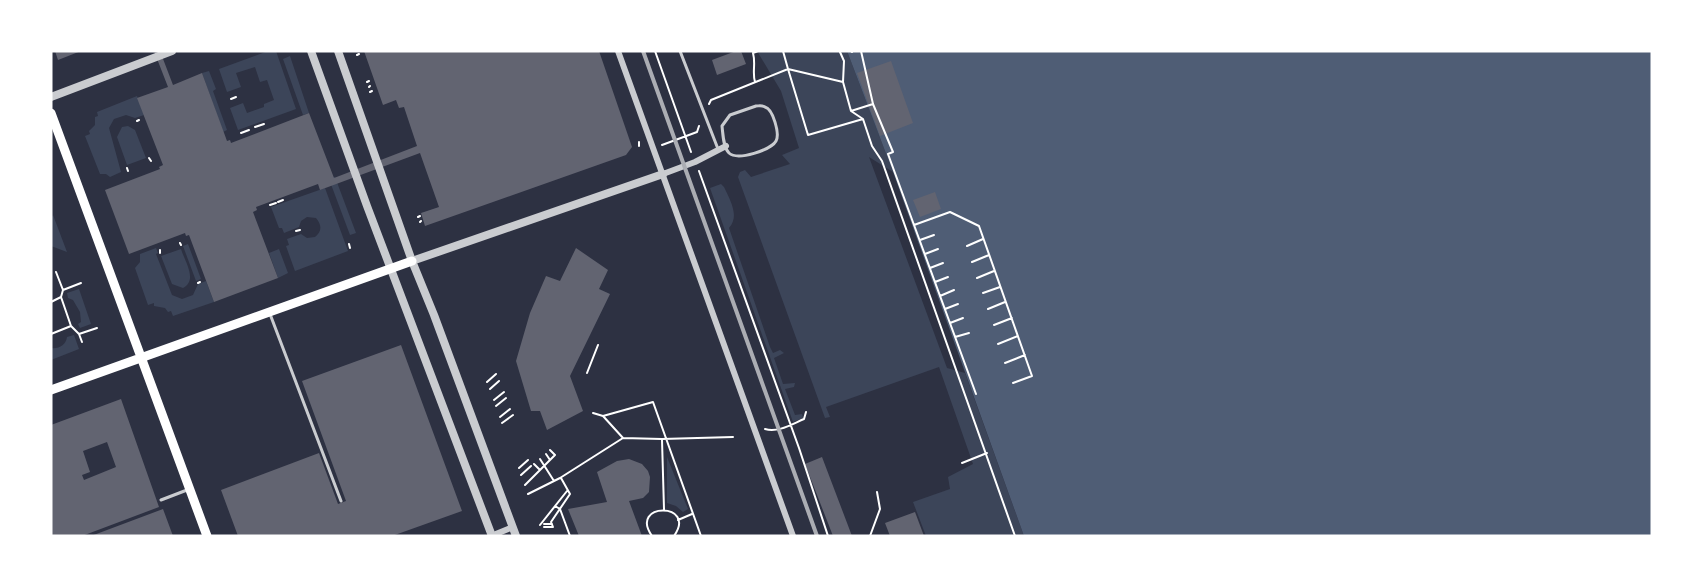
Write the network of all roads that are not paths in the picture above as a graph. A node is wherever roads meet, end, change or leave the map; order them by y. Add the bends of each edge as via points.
1 (172, 51) edge
2 (311, 51) edge
3 (338, 51) edge
4 (618, 51) edge
5 (680, 51) edge
6 (51, 97) edge
7 (51, 113) edge
8 (726, 146) junction
9 (718, 150) junction
10 (663, 174) junction
11 (412, 261) junction
12 (390, 269) junction
13 (269, 312) junction
14 (140, 359) junction
15 (51, 390) edge
16 (189, 489) junction
17 (161, 500) dead end
18 (341, 501) dead end
19 (515, 532) edge
20 (207, 536) edge
21 (491, 536) edge
22 (793, 536) edge

1 - 6 street
2 - 12 street
3 - 11 street
4 - 10 street
5 - 9 lane
7 - 14 main road
8 - 8 lane via 737,157 772,146 778,134 770,111 765,106 756,106 730,115 722,126
8 - 9 street
9 - 10 street
10 - 11 street
10 - 22 street
11 - 12 main road
11 - 19 street
12 - 13 main road
12 - 21 street
13 - 14 main road
13 - 18 lane
14 - 15 main road
14 - 16 main road
16 - 17 lane
16 - 20 main road
19 - 21 street

